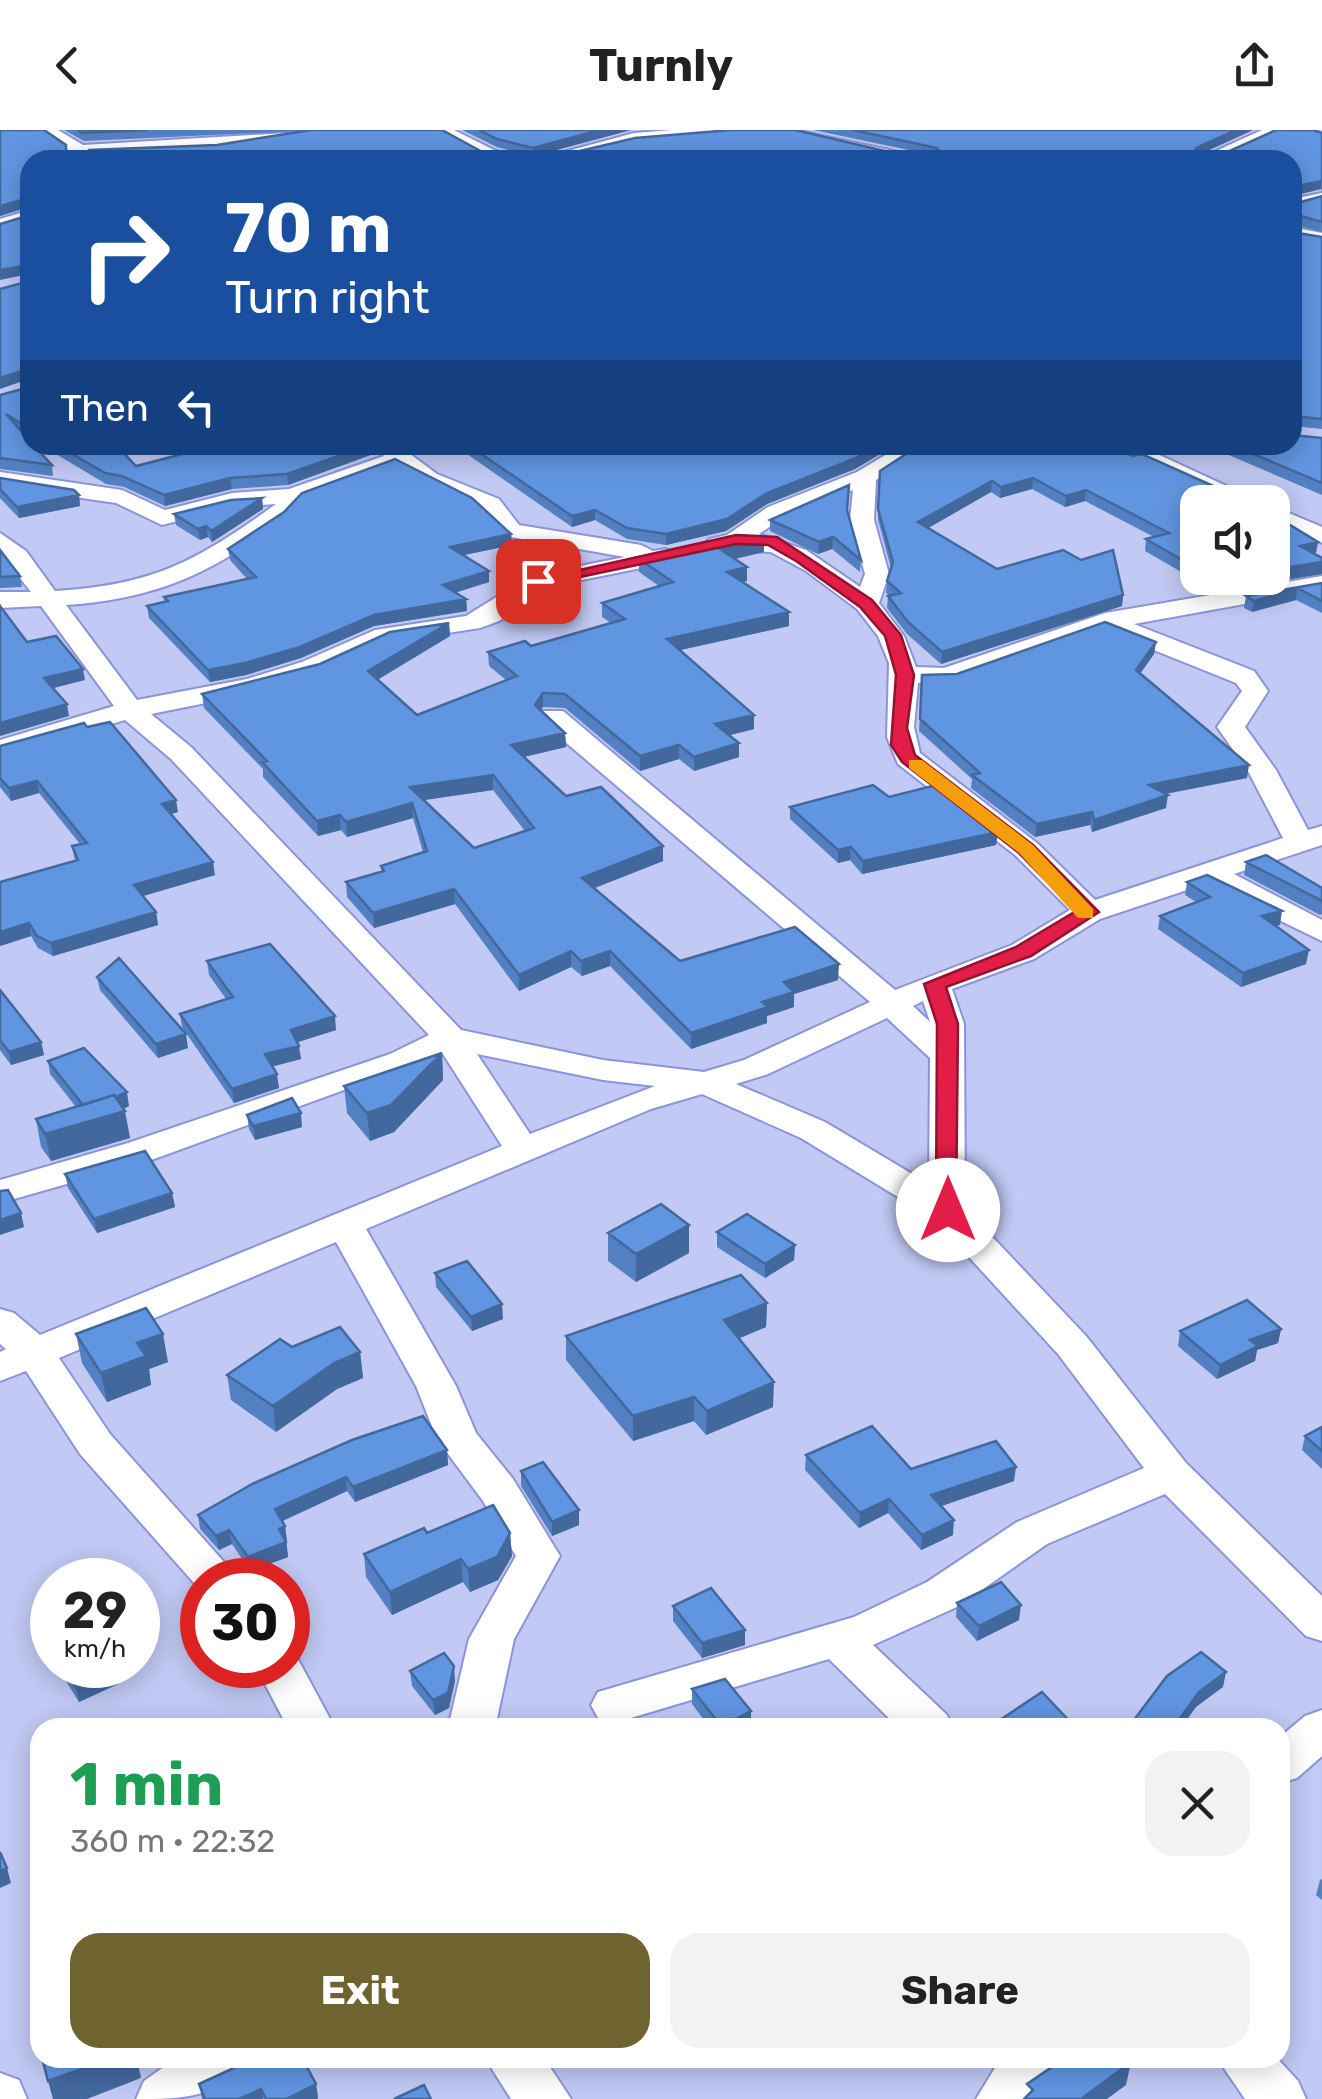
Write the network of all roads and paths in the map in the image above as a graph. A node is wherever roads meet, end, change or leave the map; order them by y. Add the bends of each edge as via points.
1 (46, 130) edge
2 (331, 130) edge
3 (441, 130) edge
4 (730, 130) edge
5 (770, 130) edge
6 (1276, 130) edge
7 (72, 150) edge
8 (148, 150) edge
9 (482, 150) edge
10 (584, 150) edge
11 (875, 150) edge
12 (1228, 150) edge
13 (388, 455) edge
14 (407, 455) edge
15 (901, 455) edge
16 (1142, 455) edge
17 (865, 477) junction
18 (0, 479) edge
19 (1210, 485) edge
20 (292, 496) junction
21 (1290, 521) edge
22 (1322, 536) edge
23 (736, 539) junction
24 (0, 540) edge
25 (666, 556) junction
26 (1322, 583) edge
27 (48, 599) junction
28 (0, 600) edge
29 (866, 604) junction
30 (1105, 621) junction
31 (905, 675) junction
32 (130, 710) junction
33 (553, 717) edge
34 (0, 749) edge
35 (1311, 839) edge
36 (1208, 873) junction
37 (1088, 912) junction
38 (1322, 932) edge
39 (934, 984) junction
40 (891, 1004) junction
41 (450, 1038) junction
42 (947, 1056) junction
43 (701, 1081) junction
44 (522, 1149) junction
45 (0, 1192) edge
46 (948, 1210) junction
47 (344, 1224) junction
48 (0, 1322) edge
49 (17, 1360) edge
50 (1171, 1474) junction
51 (198, 1558) edge
52 (1322, 1624) edge
53 (838, 1640) junction
54 (290, 1688) edge
55 (614, 1705) dead end
56 (307, 1718) edge
57 (472, 1718) edge
58 (920, 1718) edge
59 (1322, 1729) edge
60 (1290, 1756) edge
61 (204, 2068) edge
62 (520, 2068) edge
63 (1025, 2068) edge
64 (1253, 2068) edge
65 (164, 2099) edge
66 (544, 2099) edge
67 (1002, 2099) edge
68 (1279, 2099) edge

1 - 7 street
2 - 8 street
3 - 9 street
4 - 10 street via 634,138
5 - 11 street
6 - 12 street
13 - 20 street
14 - 25 street via 429,479 490,504 512,531
15 - 17 street
16 - 19 street
17 - 23 street via 776,512
17 - 29 street via 862,520 877,574
18 - 20 street via 122,497 156,518 232,500
20 - 27 street via 284,510 195,569 144,586
21 - 22 street
23 - 25 street
23 - 29 street via 772,541
24 - 27 street
25 - 32 street via 538,581 471,623 384,634 252,686
26 - 30 street
27 - 28 street
27 - 32 street
29 - 31 street via 893,635
30 - 31 street via 946,676
30 - 35 street via 1245,676 1255,691 1231,727
31 - 37 street via 898,728 908,758 1026,849
32 - 34 street
32 - 41 street via 181,752
33 - 40 street
35 - 36 street
36 - 37 street
36 - 38 street
37 - 39 street via 1023,952
39 - 40 street
39 - 42 street via 948,1024
40 - 42 street
40 - 43 street via 756,1067
41 - 43 street via 602,1070
41 - 44 street
41 - 45 street via 178,1138
42 - 46 street
43 - 44 street
43 - 46 street via 813,1130
44 - 47 street
46 - 50 street via 1072,1345
47 - 49 street
47 - 57 street via 436,1386 458,1439 538,1556 492,1639
48 - 49 street
49 - 51 street
50 - 52 street
50 - 53 street via 1032,1533 943,1594
53 - 55 street
53 - 58 street
54 - 56 street
59 - 60 street
61 - 65 street
62 - 66 street
63 - 67 street
64 - 68 street

